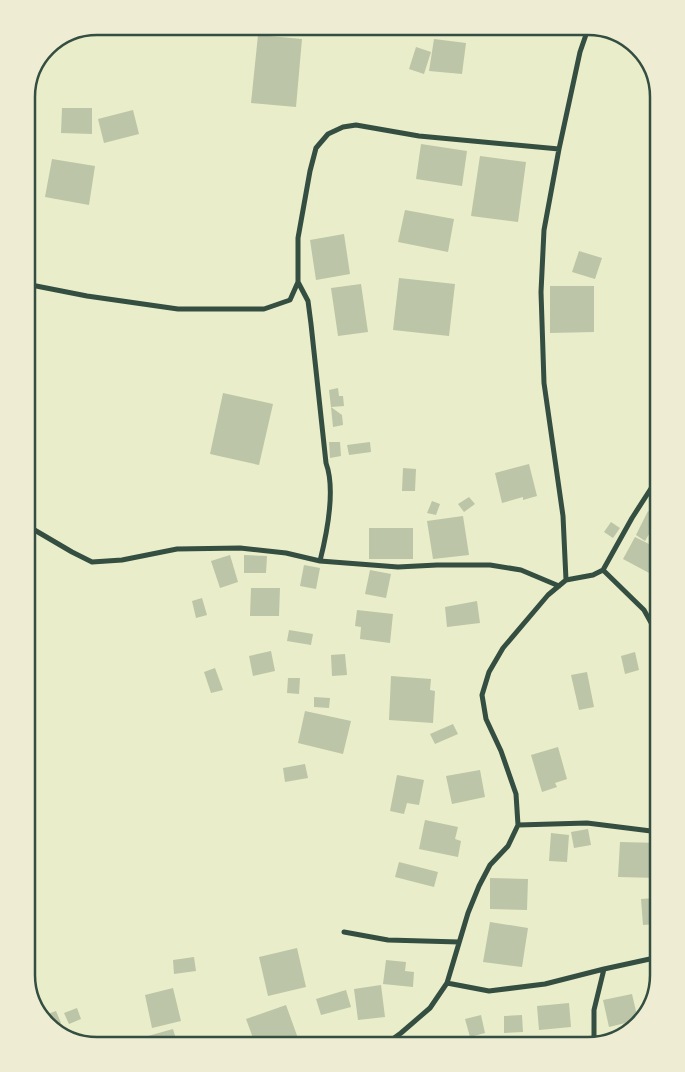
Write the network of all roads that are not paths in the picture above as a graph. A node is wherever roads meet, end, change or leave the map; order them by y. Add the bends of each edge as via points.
1 (586, 35) edge
2 (559, 149) junction
3 (298, 282) junction
4 (35, 286) edge
5 (650, 490) edge
6 (35, 531) edge
7 (320, 561) junction
8 (603, 570) junction
9 (566, 580) junction
10 (559, 586) junction
11 (650, 621) edge
12 (518, 824) junction
13 (650, 831) edge
14 (344, 932) dead end
15 (458, 942) junction
16 (650, 959) edge
17 (604, 968) junction
18 (447, 983) junction
19 (594, 1036) edge
20 (396, 1037) edge

1 - 2 street
2 - 3 street via 419,136 356,125 328,134 316,148 306,194 298,238
2 - 9 street via 544,230 541,292 544,383 563,516
3 - 4 street via 290,300 264,309 178,309
3 - 7 street via 308,301 330,475 328,517
5 - 8 street
6 - 7 street via 92,562 122,560 177,549 231,548 286,553
7 - 10 street via 398,567 490,565 521,570
8 - 9 street
8 - 11 street via 644,610
9 - 10 street
10 - 12 street via 503,648 489,672 482,695 486,720 516,794
12 - 13 street via 587,823
12 - 15 street via 508,846 490,865 479,886
14 - 15 street via 388,940
15 - 18 street
16 - 17 street
17 - 18 street via 545,984 490,991
17 - 19 street via 594,1010
18 - 20 street via 430,1008

